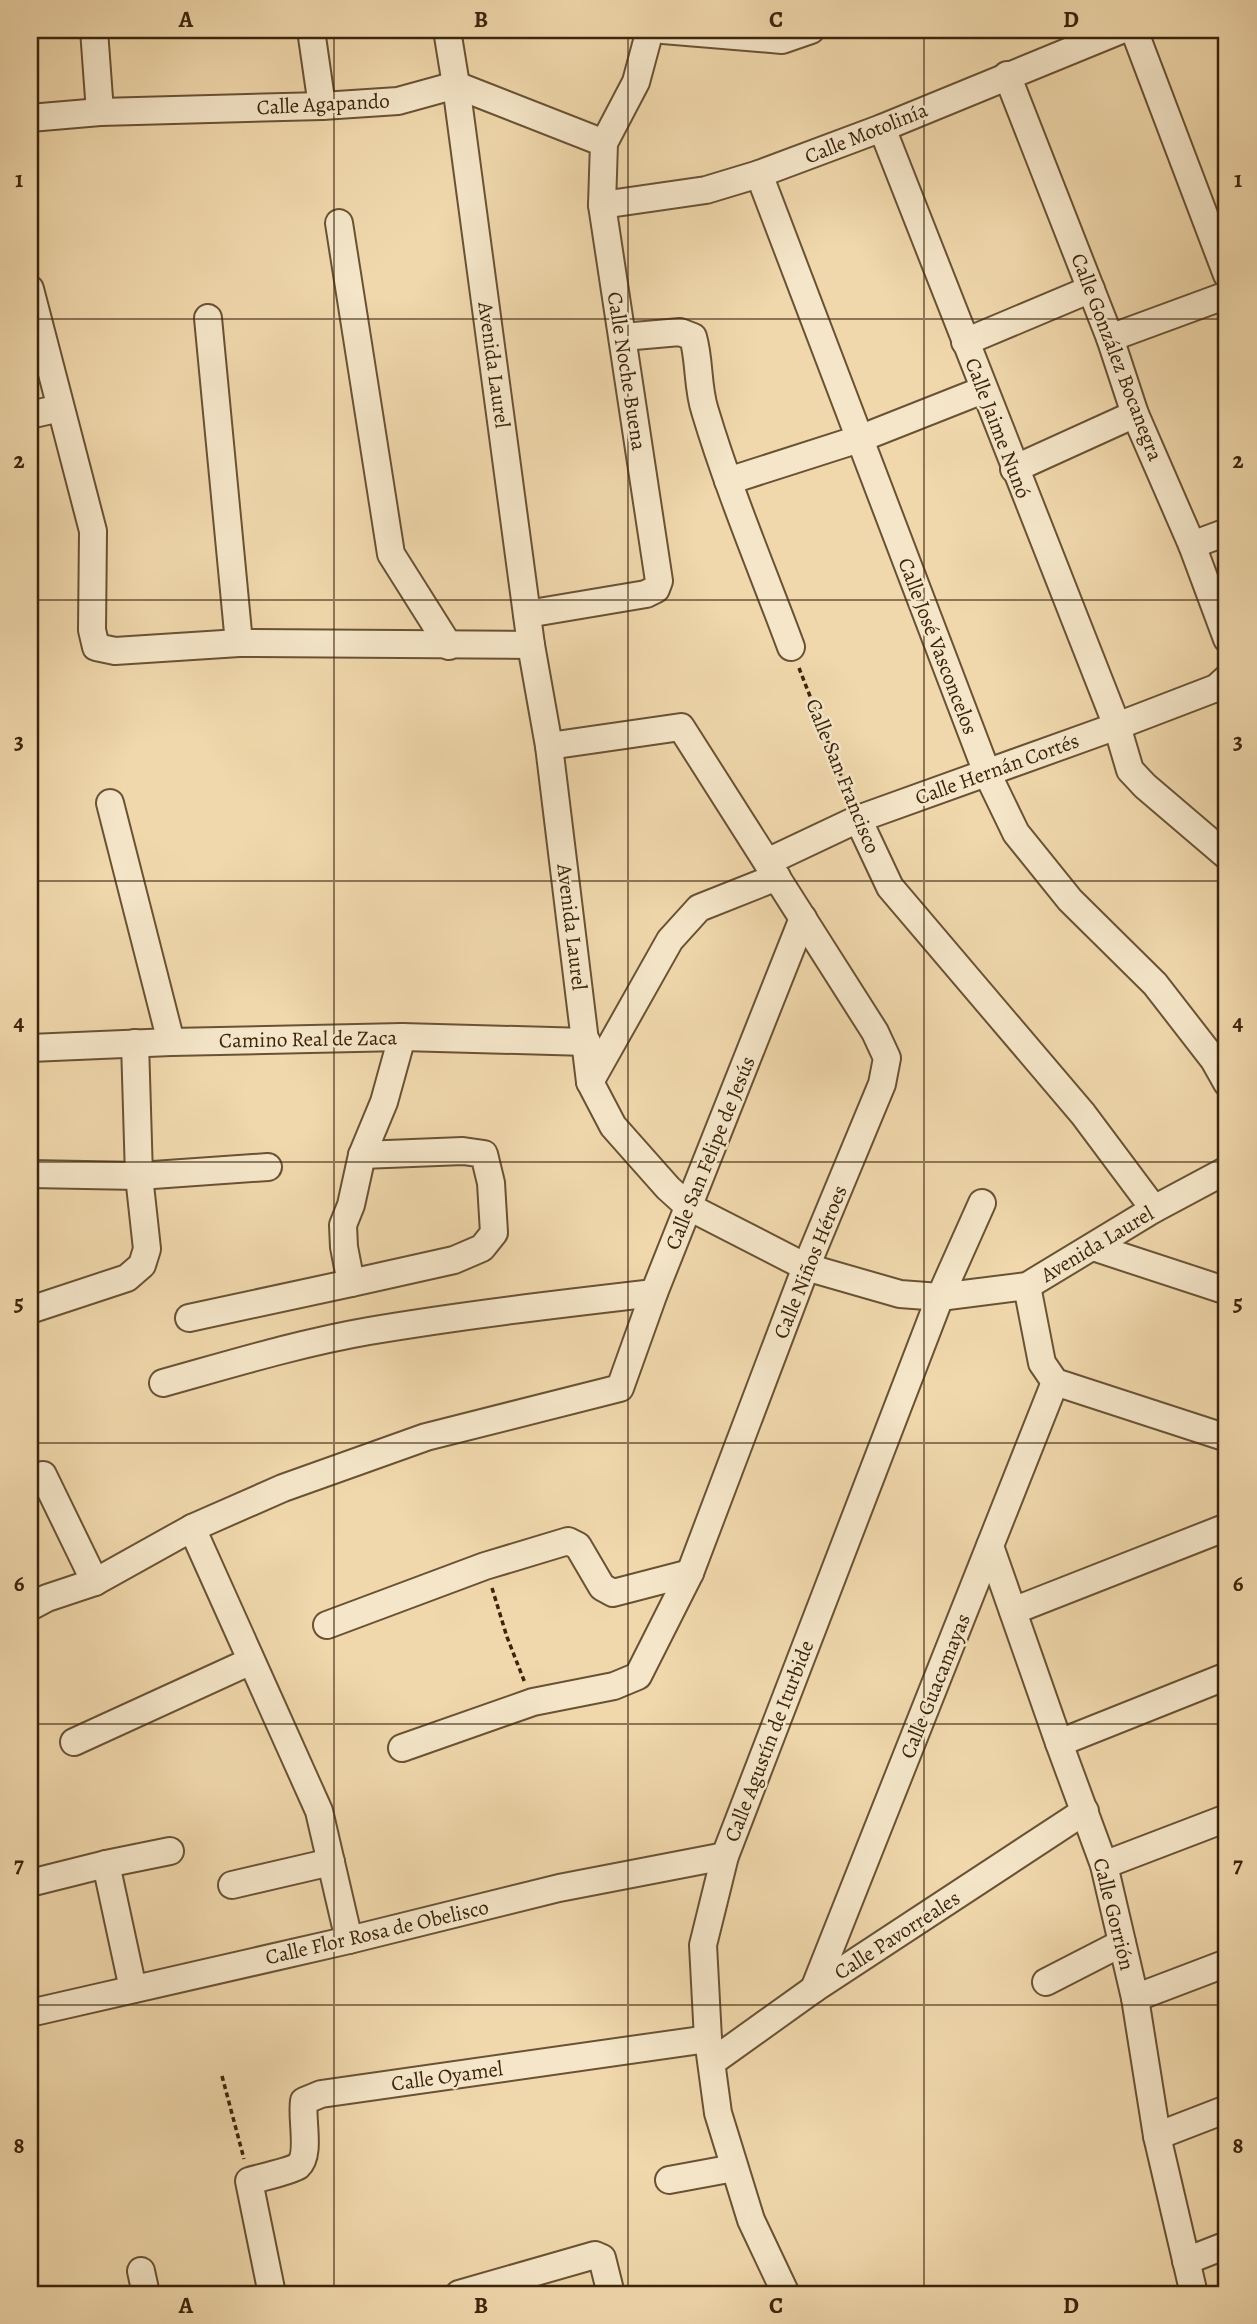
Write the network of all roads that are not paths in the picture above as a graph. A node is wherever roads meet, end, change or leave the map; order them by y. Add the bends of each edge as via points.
1 (94, 30) edge
2 (311, 30) edge
3 (447, 30) edge
4 (650, 30) edge
5 (663, 30) edge
6 (811, 30) edge
7 (1121, 30) edge
8 (1134, 30) edge
9 (1007, 75) junction
10 (456, 85) junction
11 (322, 106) junction
12 (100, 112) junction
13 (30, 118) edge
14 (882, 128) junction
15 (604, 143) junction
16 (759, 174) junction
17 (602, 205) junction
18 (339, 223) dead end
19 (1227, 275) edge
20 (30, 289) edge
21 (1091, 289) junction
22 (1227, 295) edge
23 (208, 318) dead end
24 (622, 337) junction
25 (1110, 338) junction
26 (965, 342) junction
27 (984, 390) junction
28 (60, 408) junction
29 (1135, 414) junction
30 (30, 415) edge
31 (859, 439) junction
32 (1014, 469) junction
33 (728, 481) junction
34 (1227, 532) edge
35 (1192, 545) junction
36 (527, 614) junction
37 (1227, 639) edge
38 (239, 643) junction
39 (531, 645) junction
40 (449, 646) junction
41 (791, 647) road end
42 (1227, 678) edge
43 (1117, 726) junction
44 (549, 746) junction
45 (987, 774) junction
46 (110, 803) dead end
47 (858, 819) junction
48 (1227, 856) edge
49 (772, 869) junction
50 (803, 918) junction
51 (402, 1037) junction
52 (172, 1042) junction
53 (587, 1042) junction
54 (135, 1043) junction
55 (30, 1048) edge
56 (1220, 1053) edge
57 (590, 1082) junction
58 (1227, 1083) edge
59 (362, 1155) junction
60 (268, 1167) dead end
61 (30, 1174) edge
62 (139, 1176) junction
63 (1226, 1176) edge
64 (982, 1203) dead end
65 (688, 1207) junction
66 (1154, 1209) junction
67 (1093, 1247) junction
68 (806, 1267) junction
69 (351, 1283) junction
70 (1027, 1286) junction
71 (1227, 1292) edge
72 (654, 1293) junction
73 (940, 1297) junction
74 (30, 1310) edge
75 (189, 1318) dead end
76 (1055, 1382) junction
77 (163, 1383) dead end
78 (1227, 1438) edge
79 (30, 1480) edge
80 (1227, 1527) edge
81 (192, 1528) junction
82 (990, 1546) junction
83 (690, 1573) junction
84 (95, 1582) junction
85 (30, 1607) edge
86 (1013, 1611) junction
87 (327, 1625) dead end
88 (251, 1661) junction
89 (1227, 1676) edge
90 (74, 1742) dead end
91 (1059, 1743) junction
92 (402, 1748) dead end
93 (1085, 1811) junction
94 (1227, 1818) edge
95 (170, 1851) dead end
96 (725, 1856) junction
97 (331, 1862) junction
98 (106, 1864) junction
99 (1104, 1865) junction
100 (30, 1883) edge
101 (232, 1885) dead end
102 (349, 1940) junction
103 (1122, 1943) junction
104 (1227, 1963) edge
105 (1046, 1983) dead end
106 (133, 1989) junction
107 (814, 1989) junction
108 (1135, 1998) junction
109 (30, 2013) edge
110 (710, 2050) junction
111 (1227, 2109) edge
112 (1157, 2136) junction
113 (734, 2168) junction
114 (669, 2180) dead end
115 (1227, 2245) edge
116 (1186, 2261) junction
117 (272, 2294) edge
118 (459, 2294) edge
119 (611, 2294) edge
120 (786, 2294) edge
121 (1194, 2294) edge

1 - 12 street
2 - 11 street
3 - 10 street, Avenida Laurel
4 - 15 street, Calle Noche Buena via 636,82
5 - 6 street via 782,40
7 - 9 street, Calle Motolinía
8 - 19 street
9 - 14 street, Calle Motolinía
9 - 21 street, Calle González Bocanegra
10 - 11 street, Calle Agapando via 398,101
10 - 15 street
10 - 36 street, Avenida Laurel
11 - 12 street, Calle Agapando
12 - 13 street, Calle Agapando
14 - 16 street, Calle Motolinía
14 - 26 street, Calle Jaime Nunó
15 - 17 street, Calle Noche Buena
16 - 17 street, Calle Motolinía via 706,190
16 - 31 street, Calle José Vasconcelos
17 - 24 street, Calle Noche Buena
18 - 40 street via 391,554
20 - 28 street
21 - 25 street, Calle González Bocanegra
21 - 26 street
22 - 25 street
23 - 38 street
24 - 33 street via 680,332 693,337 703,407
24 - 36 street, Calle Noche Buena via 659,581 656,589 646,594
25 - 29 street, Calle González Bocanegra
26 - 27 street, Calle Jaime Nunó
27 - 31 street
27 - 32 street, Calle Jaime Nunó
28 - 30 street
28 - 38 street via 93,531 96,647 115,651
29 - 32 street
29 - 35 street, Calle González Bocanegra
31 - 33 street
31 - 45 street, Calle José Vasconcelos
32 - 43 street, Calle Jaime Nunó
33 - 41 street
34 - 35 street
35 - 37 street, Calle González Bocanegra
36 - 39 street, Avenida Laurel
38 - 40 street
39 - 40 street
39 - 44 street, Avenida Laurel
42 - 43 street, Calle Hernán Cortés via 1216,688
43 - 45 street, Calle Hernán Cortés
43 - 48 street via 1130,769
44 - 49 street, Calle Niños Héroes via 681,727
44 - 53 street, Avenida Laurel
45 - 47 street, Calle Hernán Cortés
45 - 56 street, Calle José Vasconcelos via 1016,833 1070,900
46 - 52 street
47 - 49 street, Calle Hernán Cortés
47 - 66 street, Calle San Francisco via 890,887 1083,1114
49 - 50 street, Calle Niños Héroes
49 - 57 street, Calle Hernán Cortés via 699,908 670,940
50 - 65 street, Calle San Felipe de Jesús
50 - 68 street, Calle Niños Héroes via 887,1058 881,1084
51 - 52 street, Camino Real de Zaca
51 - 53 street, Camino Real de Zaca
51 - 59 street via 384,1102
52 - 54 street, Camino Real de Zaca
53 - 57 street, Avenida Laurel
54 - 55 street, Camino Real de Zaca
54 - 62 street
56 - 58 street, Calle José Vasconcelos
57 - 65 street, Avenida Laurel via 613,1126
59 - 69 street via 343,1225
59 - 69 street via 484,1154 494,1233 482,1248 454,1260
60 - 62 street
61 - 62 street
62 - 74 street via 147,1249 142,1265 127,1278
63 - 66 street, Avenida Laurel
64 - 73 street, Calle Agustín de Iturbide
65 - 68 street, Avenida Laurel
65 - 72 street, Calle San Felipe de Jesús
66 - 67 street, Avenida Laurel
67 - 70 street, Avenida Laurel
67 - 71 street
68 - 73 street, Avenida Laurel via 900,1294
68 - 83 street, Calle Niños Héroes
69 - 75 street
70 - 73 street, Avenida Laurel
70 - 76 street via 1042,1363
72 - 77 street via 368,1331
72 - 81 street, Calle San Felipe de Jesús via 620,1388 426,1437 283,1488
73 - 96 street, Calle Agustín de Iturbide
76 - 78 street
76 - 82 street, Calle Guacamayas
79 - 84 street via 43,1475
80 - 86 street
81 - 84 street
81 - 88 street
82 - 86 street, Calle Gorrión
82 - 107 street, Calle Guacamayas
83 - 87 street via 613,1593 602,1587 578,1546 568,1541 485,1566
83 - 92 street, Calle Niños Héroes via 638,1676 614,1686 533,1702
84 - 85 street
86 - 91 street, Calle Gorrión
88 - 90 street
88 - 97 street via 319,1811
89 - 91 street
91 - 93 street, Calle Gorrión
93 - 99 street, Calle Gorrión
93 - 107 street, Calle Pavorreales
94 - 99 street
95 - 98 street
96 - 102 street, Calle Flor Rosa de Obelisco via 559,1888
96 - 110 street, Calle Agustín de Iturbide via 703,1945
97 - 101 street
97 - 102 street
98 - 100 street
98 - 106 street
99 - 103 street, Calle Gorrión
102 - 106 street, Calle Flor Rosa de Obelisco
103 - 105 street
103 - 108 street, Calle Gorrión
104 - 108 street
106 - 109 street, Calle Flor Rosa de Obelisco
107 - 110 street, Calle Pavorreales
108 - 112 street, Calle Gorrión
110 - 113 street, Calle Agustín de Iturbide via 718,2113
110 - 117 street, Calle Oyamel via 321,2094 304,2101 306,2154 298,2166 250,2181
111 - 112 street
112 - 116 street, Calle Gorrión
113 - 114 street
113 - 120 street, Calle Agustín de Iturbide via 751,2220
115 - 116 street
116 - 121 street, Calle Gorrión
118 - 119 street via 595,2255 602,2258

